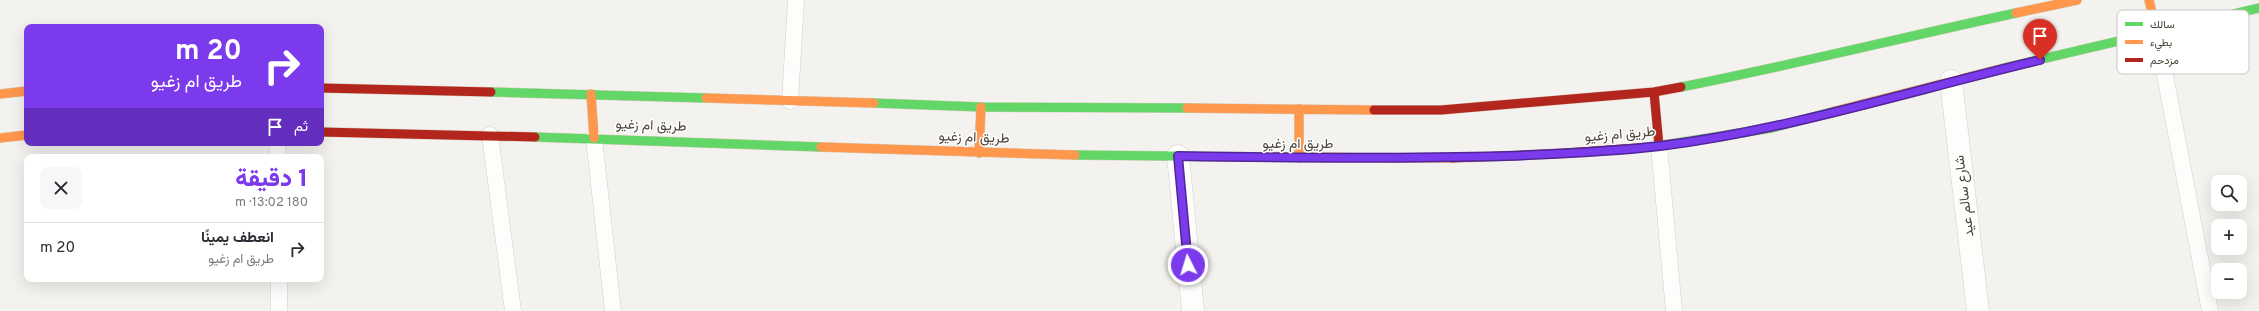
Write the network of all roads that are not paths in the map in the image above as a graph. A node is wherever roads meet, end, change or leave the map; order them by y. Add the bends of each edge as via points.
1 (796, 0) edge
2 (2077, 0) edge
3 (2149, 0) edge
4 (2259, 8) edge
5 (2151, 10) edge
6 (2249, 10) edge
7 (2117, 42) edge
8 (2165, 74) edge
9 (1951, 81) junction
10 (324, 88) edge
11 (24, 91) edge
12 (1654, 92) junction
13 (0, 94) edge
14 (592, 94) junction
15 (790, 100) junction
16 (981, 107) junction
17 (1299, 109) junction
18 (324, 132) edge
19 (24, 135) edge
20 (490, 135) junction
21 (0, 138) edge
22 (594, 138) junction
23 (1659, 146) junction
24 (980, 153) junction
25 (1178, 156) junction
26 (1299, 158) junction
27 (279, 282) edge
28 (279, 311) edge
29 (513, 311) edge
30 (613, 311) edge
31 (1193, 311) edge
32 (1674, 311) edge
33 (1978, 311) edge
34 (2210, 311) edge

1 - 15 lane
2 - 12 main road via 1748,74
3 - 5 main road
4 - 6 main road, طريق ام زغيو
7 - 9 main road, طريق ام زغيو
8 - 34 lane
9 - 23 main road, طريق ام زغيو via 1772,128
9 - 33 street, شارع سالم عيد
10 - 14 main road
11 - 13 main road
12 - 17 main road via 1441,110
12 - 23 main road
14 - 15 main road
14 - 22 main road
15 - 16 main road
16 - 17 main road
16 - 24 main road
17 - 26 main road
18 - 20 main road, طريق ام زغيو
19 - 21 main road
20 - 22 main road, طريق ام زغيو
20 - 29 lane
22 - 24 main road, طريق ام زغيو
22 - 30 lane
23 - 26 main road, طريق ام زغيو via 1552,154 1439,158
23 - 32 lane
24 - 25 main road, طريق ام زغيو
25 - 26 main road, طريق ام زغيو
25 - 31 street
27 - 28 lane

